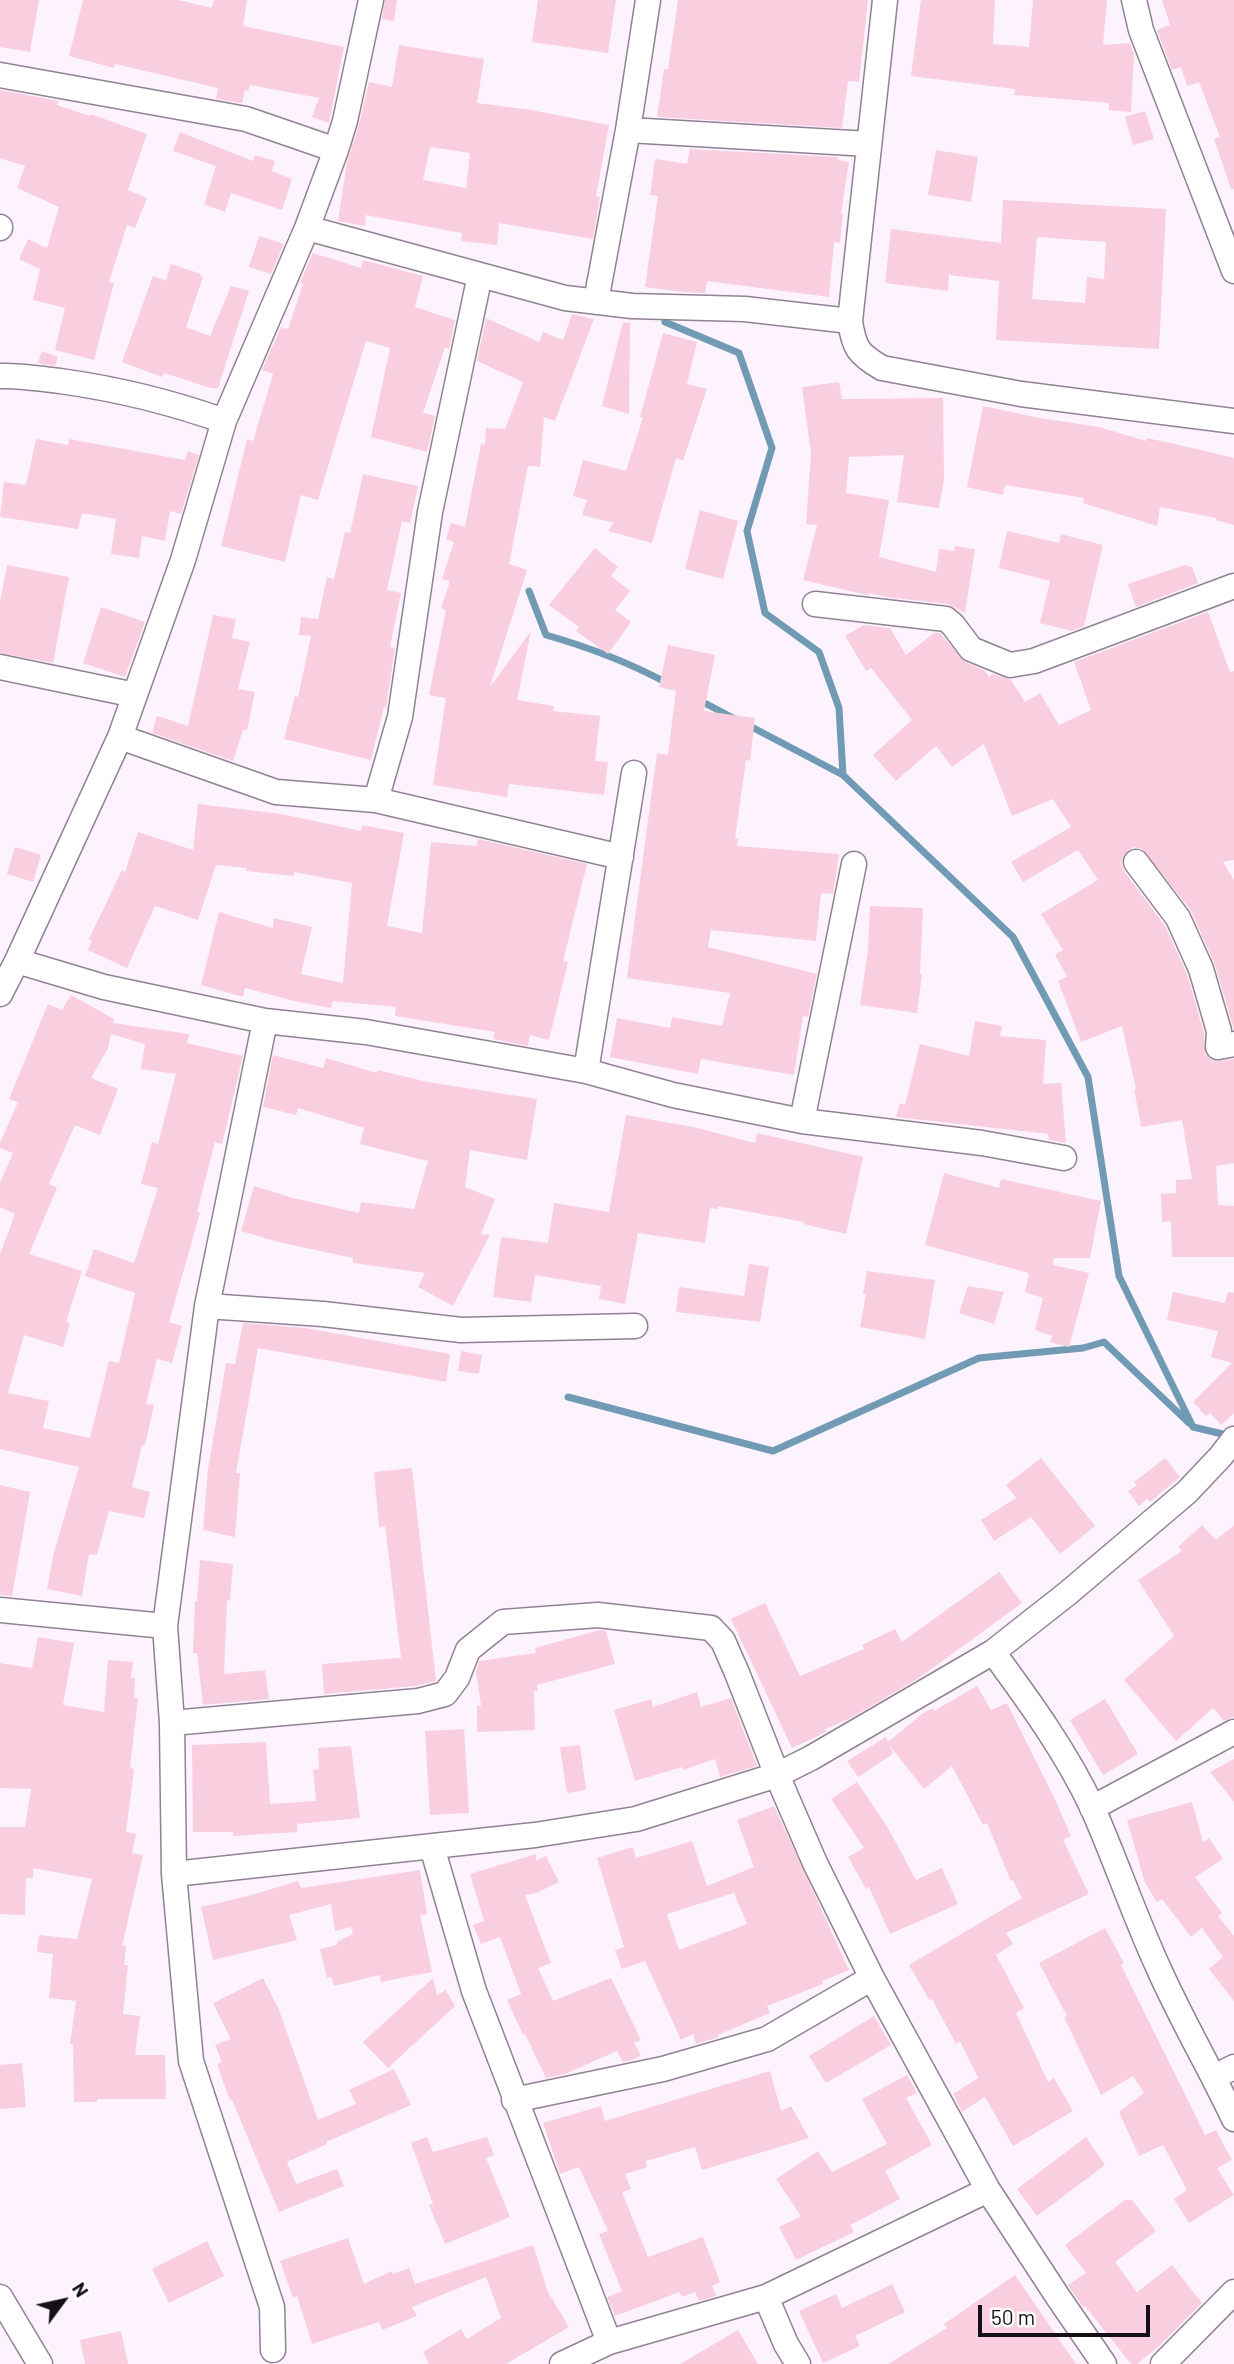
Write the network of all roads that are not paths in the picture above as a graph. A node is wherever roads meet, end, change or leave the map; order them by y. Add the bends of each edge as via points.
1 (371, 0) edge
2 (648, 0) edge
3 (886, 0) edge
4 (1134, 0) edge
5 (0, 75) edge
6 (628, 130) junction
7 (869, 144) junction
8 (336, 150) junction
9 (307, 228) junction
10 (1234, 271) edge
11 (480, 275) junction
12 (596, 301) junction
13 (850, 321) junction
14 (0, 376) edge
15 (224, 421) junction
16 (1234, 421) edge
17 (1234, 586) edge
18 (814, 604) dead end
19 (0, 667) edge
20 (135, 695) junction
21 (120, 737) junction
22 (634, 773) dead end
23 (376, 800) junction
24 (621, 856) junction
25 (1136, 862) dead end
26 (854, 864) dead end
27 (17, 961) junction
28 (0, 993) edge
29 (265, 1020) junction
30 (1234, 1044) edge
31 (586, 1071) junction
32 (802, 1121) junction
33 (1063, 1158) dead end
34 (207, 1306) junction
35 (635, 1326) dead end
36 (1234, 1439) edge
37 (0, 1610) edge
38 (165, 1626) junction
39 (993, 1652) junction
40 (172, 1723) junction
41 (1234, 1732) edge
42 (777, 1775) junction
43 (1092, 1808) junction
44 (432, 1847) junction
45 (174, 1874) junction
46 (872, 1978) junction
47 (1224, 2072) edge
48 (514, 2100) junction
49 (1234, 2119) edge
50 (988, 2189) junction
51 (1234, 2292) edge
52 (0, 2297) edge
53 (766, 2297) junction
54 (609, 2342) junction
55 (272, 2350) dead end
56 (40, 2364) edge
57 (562, 2364) edge
58 (798, 2364) edge
59 (1104, 2364) edge
60 (1163, 2364) edge

1 - 8 street
2 - 6 street
3 - 7 street
4 - 10 street via 1141,30
5 - 8 street via 246,119
6 - 7 street
6 - 12 street
7 - 13 street
8 - 9 street
9 - 11 street
9 - 15 street
11 - 12 street via 565,298
11 - 23 street via 430,512 400,717
12 - 13 street via 745,309
13 - 16 street via 853,343 881,368 1021,394
14 - 15 street via 94,386 171,402
15 - 20 street via 183,560
17 - 18 street via 1010,665 971,649 946,619
19 - 20 street
20 - 21 street
21 - 23 street via 276,792
21 - 27 street
22 - 24 street
23 - 24 street
24 - 31 street
25 - 30 street via 1178,918 1201,969 1219,1031 1218,1047
26 - 32 street
27 - 28 street
27 - 29 street via 104,987
29 - 31 street via 366,1032
29 - 34 street
31 - 32 street via 673,1095
32 - 33 street
34 - 35 street via 461,1330
34 - 38 street
36 - 39 street via 1187,1492
37 - 38 street
38 - 40 street
39 - 42 street
39 - 43 street via 1060,1750
40 - 42 street via 418,1701 445,1694 468,1650 503,1622 597,1615 711,1628 723,1641 737,1672
40 - 45 street
41 - 43 street
42 - 44 street via 636,1819
42 - 46 street
43 - 47 street via 1172,1998
44 - 45 street
44 - 48 street via 474,1991
45 - 55 street via 191,2061 272,2307
46 - 48 street via 766,2039 663,2069
46 - 50 street
47 - 49 street
48 - 54 street
50 - 53 street
50 - 59 street
51 - 60 street
52 - 56 street
53 - 54 street
53 - 58 street
54 - 57 street

